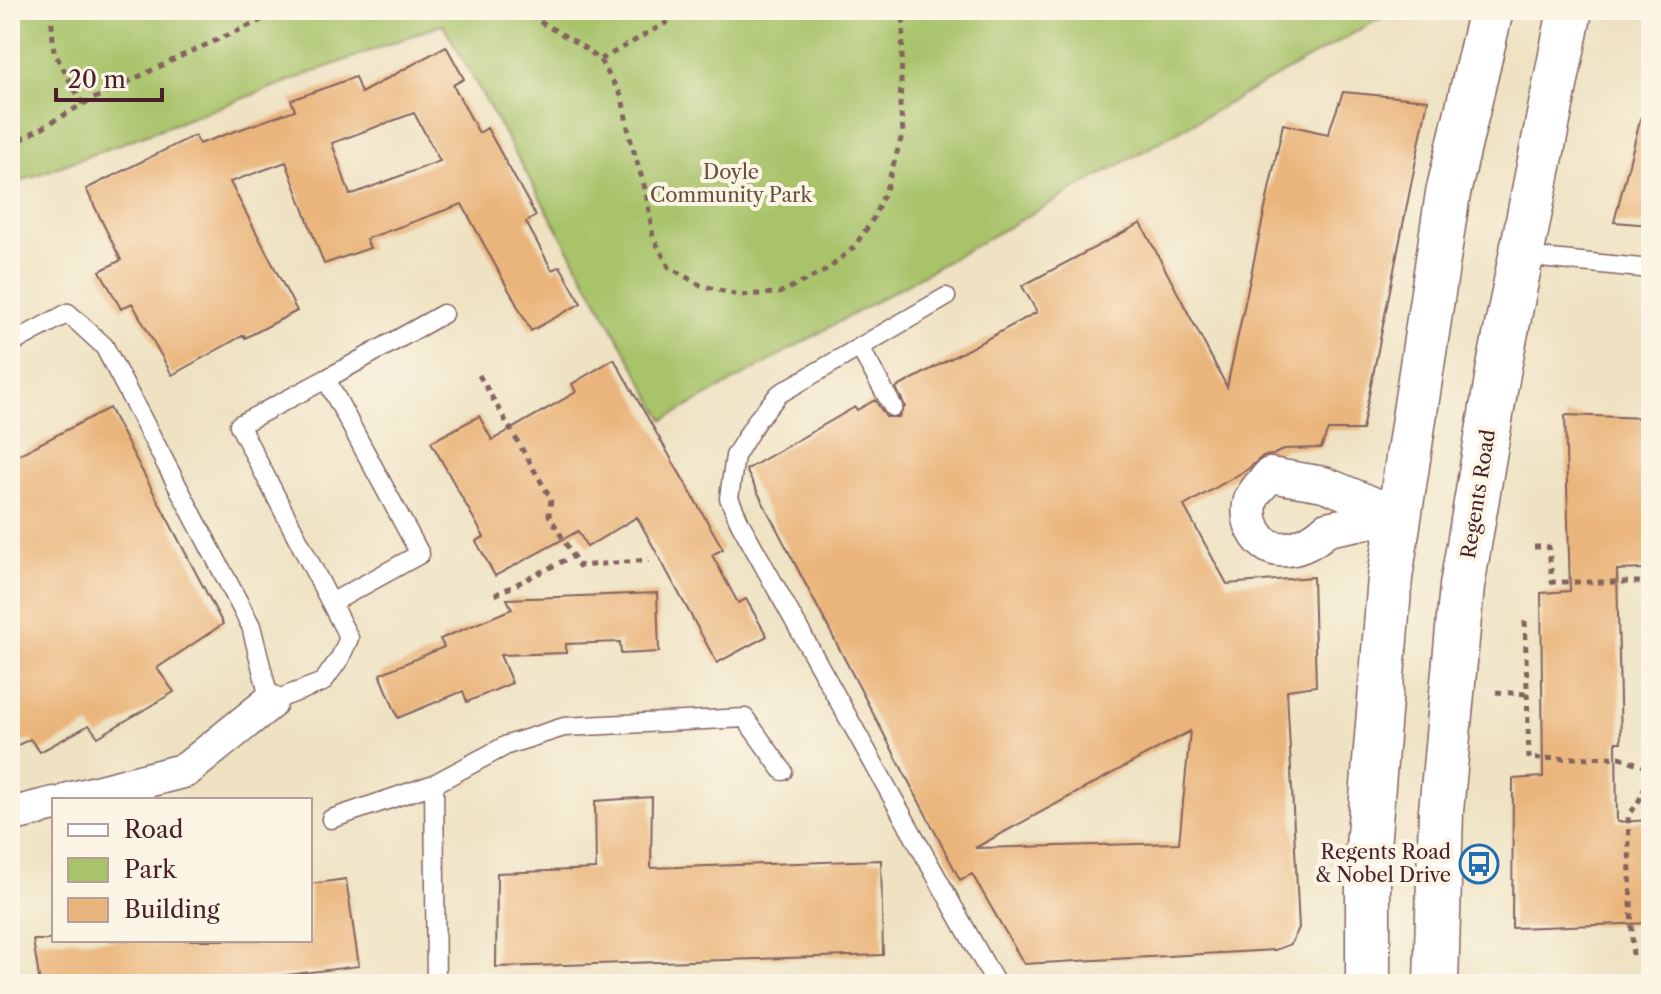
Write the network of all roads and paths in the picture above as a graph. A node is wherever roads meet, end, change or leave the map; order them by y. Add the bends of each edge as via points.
1 (51, 10) edge
2 (284, 10) edge
3 (519, 10) edge
4 (689, 10) edge
5 (904, 10) edge
6 (1491, 10) edge
7 (1570, 10) edge
8 (600, 60) junction
9 (83, 104) junction
10 (10, 146) edge
11 (1521, 256) junction
12 (1651, 269) edge
13 (946, 297) dead end
14 (443, 314) dead end
15 (10, 344) edge
16 (860, 348) junction
17 (479, 375) dead end
18 (326, 379) junction
19 (893, 407) dead end
20 (1534, 547) dead end
21 (573, 556) junction
22 (649, 560) dead end
23 (1648, 582) edge
24 (495, 595) dead end
25 (331, 603) junction
26 (1525, 621) dead end
27 (1496, 692) dead end
28 (1527, 694) junction
29 (270, 702) junction
30 (1651, 740) edge
31 (1646, 767) junction
32 (783, 771) dead end
33 (434, 784) junction
34 (77, 798) edge
35 (1642, 798) junction
36 (1651, 802) edge
37 (52, 804) edge
38 (10, 815) edge
39 (331, 819) dead end
40 (1633, 961) dead end
41 (436, 984) edge
42 (996, 984) edge
43 (1368, 984) edge
44 (1436, 984) edge

1 - 9 path via 54,52
2 - 9 path
3 - 8 path
4 - 8 path
5 - 8 path via 903,132 886,190 854,247 827,270 779,293 738,295 700,285 669,267 653,237 622,97
6 - 43 street via 1448,193 1390,578 1368,847
7 - 11 street, Regents Road
9 - 10 path
11 - 12 lane
11 - 44 street, Regents Road via 1462,586 1441,811
13 - 16 lane
14 - 18 lane
15 - 29 lane via 68,313 104,346 251,626
16 - 19 lane
16 - 42 lane via 779,394 735,456 729,498
17 - 21 path via 551,499 549,515
18 - 25 lane via 239,425
18 - 25 lane via 420,554
20 - 23 path via 1549,547 1552,582
21 - 22 path via 579,566
21 - 24 path
23 - 30 path
25 - 29 lane via 349,638 340,658 323,682
26 - 28 path
27 - 28 path
28 - 31 path via 1529,759 1620,757
29 - 34 street via 186,770
30 - 31 path
31 - 35 path
32 - 33 lane via 745,718 564,727 507,745
33 - 39 lane
33 - 41 lane
35 - 36 path
35 - 40 path via 1628,816
37 - 38 street

